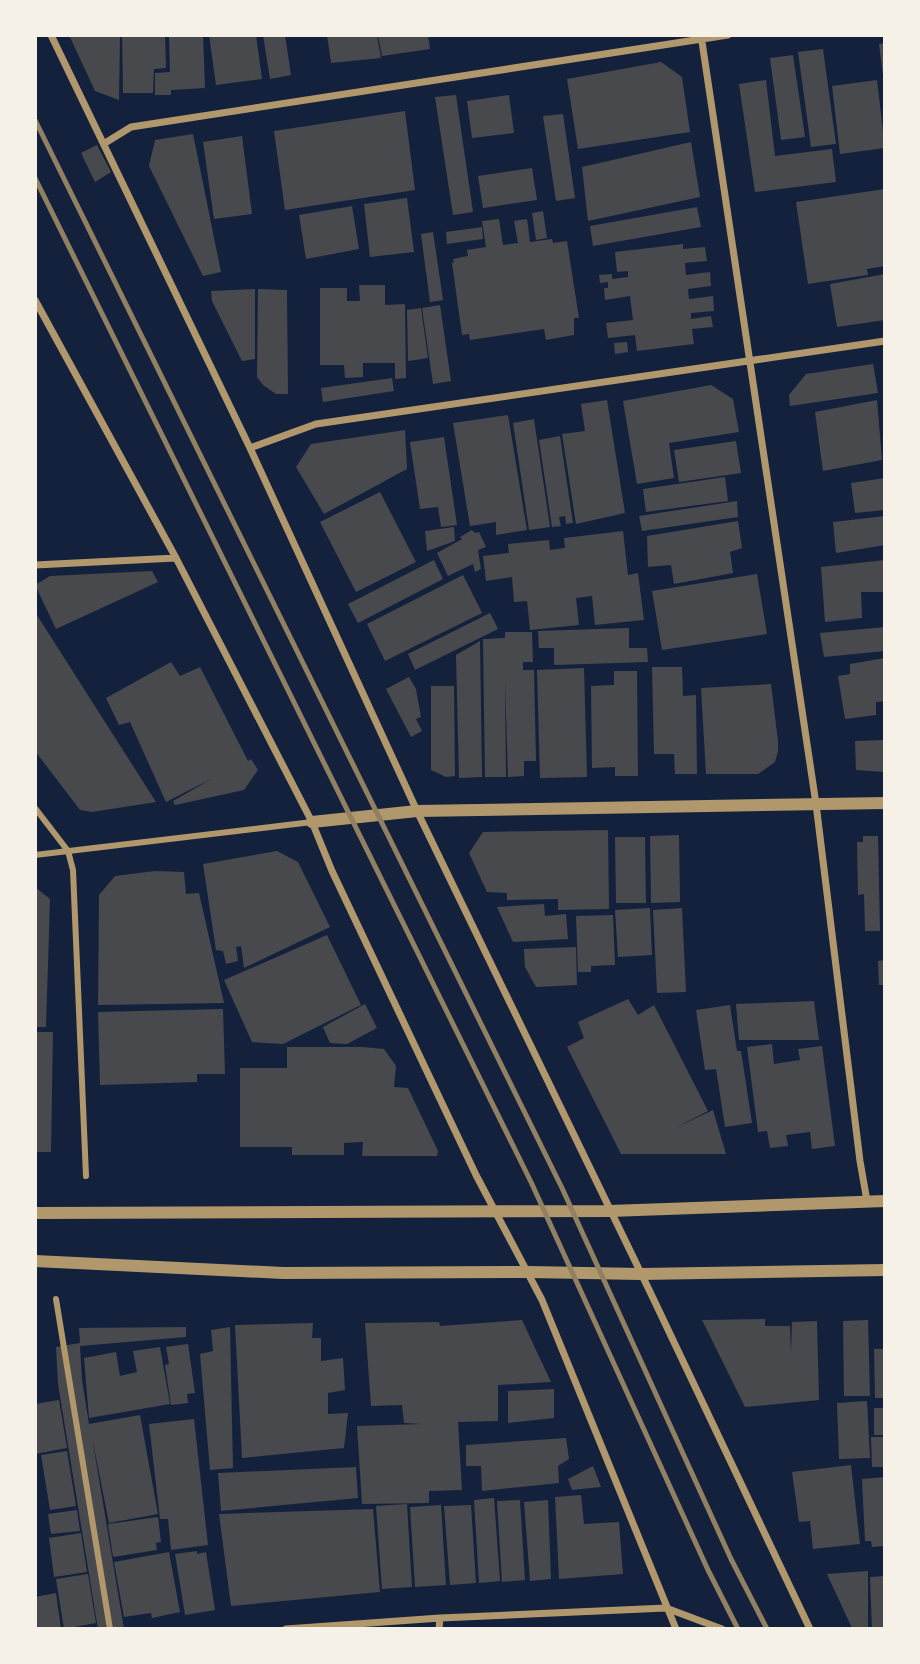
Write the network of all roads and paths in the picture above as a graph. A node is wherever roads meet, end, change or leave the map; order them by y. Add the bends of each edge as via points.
1 (51, 35) edge
2 (727, 35) edge
3 (701, 37) edge
4 (104, 143) junction
5 (35, 300) edge
6 (885, 341) edge
7 (748, 361) junction
8 (250, 447) junction
9 (176, 558) junction
10 (35, 565) edge
11 (885, 803) edge
12 (816, 804) junction
13 (35, 808) edge
14 (417, 811) junction
15 (312, 822) junction
16 (68, 852) junction
17 (35, 855) edge
18 (86, 1176) dead end
19 (867, 1201) junction
20 (885, 1201) edge
21 (610, 1211) junction
22 (495, 1212) junction
23 (35, 1213) edge
24 (35, 1261) edge
25 (885, 1270) edge
26 (529, 1272) junction
27 (641, 1274) junction
28 (57, 1299) dead end
29 (666, 1608) junction
30 (440, 1618) junction
31 (110, 1629) edge
32 (286, 1629) edge
33 (439, 1629) edge
34 (676, 1629) edge
35 (722, 1629) edge
36 (810, 1629) edge

1 - 4 street
2 - 3 street
3 - 4 street via 131,127
3 - 7 street
4 - 8 street
5 - 9 street
6 - 7 street
7 - 8 street via 316,424
7 - 12 street
8 - 14 street
9 - 10 street
9 - 15 street
11 - 12 street
12 - 14 street
12 - 19 street
13 - 16 street
14 - 15 street
14 - 21 street
15 - 16 street
15 - 22 street
16 - 17 street
16 - 18 street via 73,870
19 - 20 street
19 - 21 street
21 - 22 street
21 - 27 street
22 - 23 street
22 - 26 street
24 - 26 street via 284,1273
25 - 27 street
26 - 27 street
26 - 29 street
27 - 36 street
28 - 31 street
29 - 30 street
29 - 34 street
29 - 35 street
30 - 32 street
30 - 33 street

